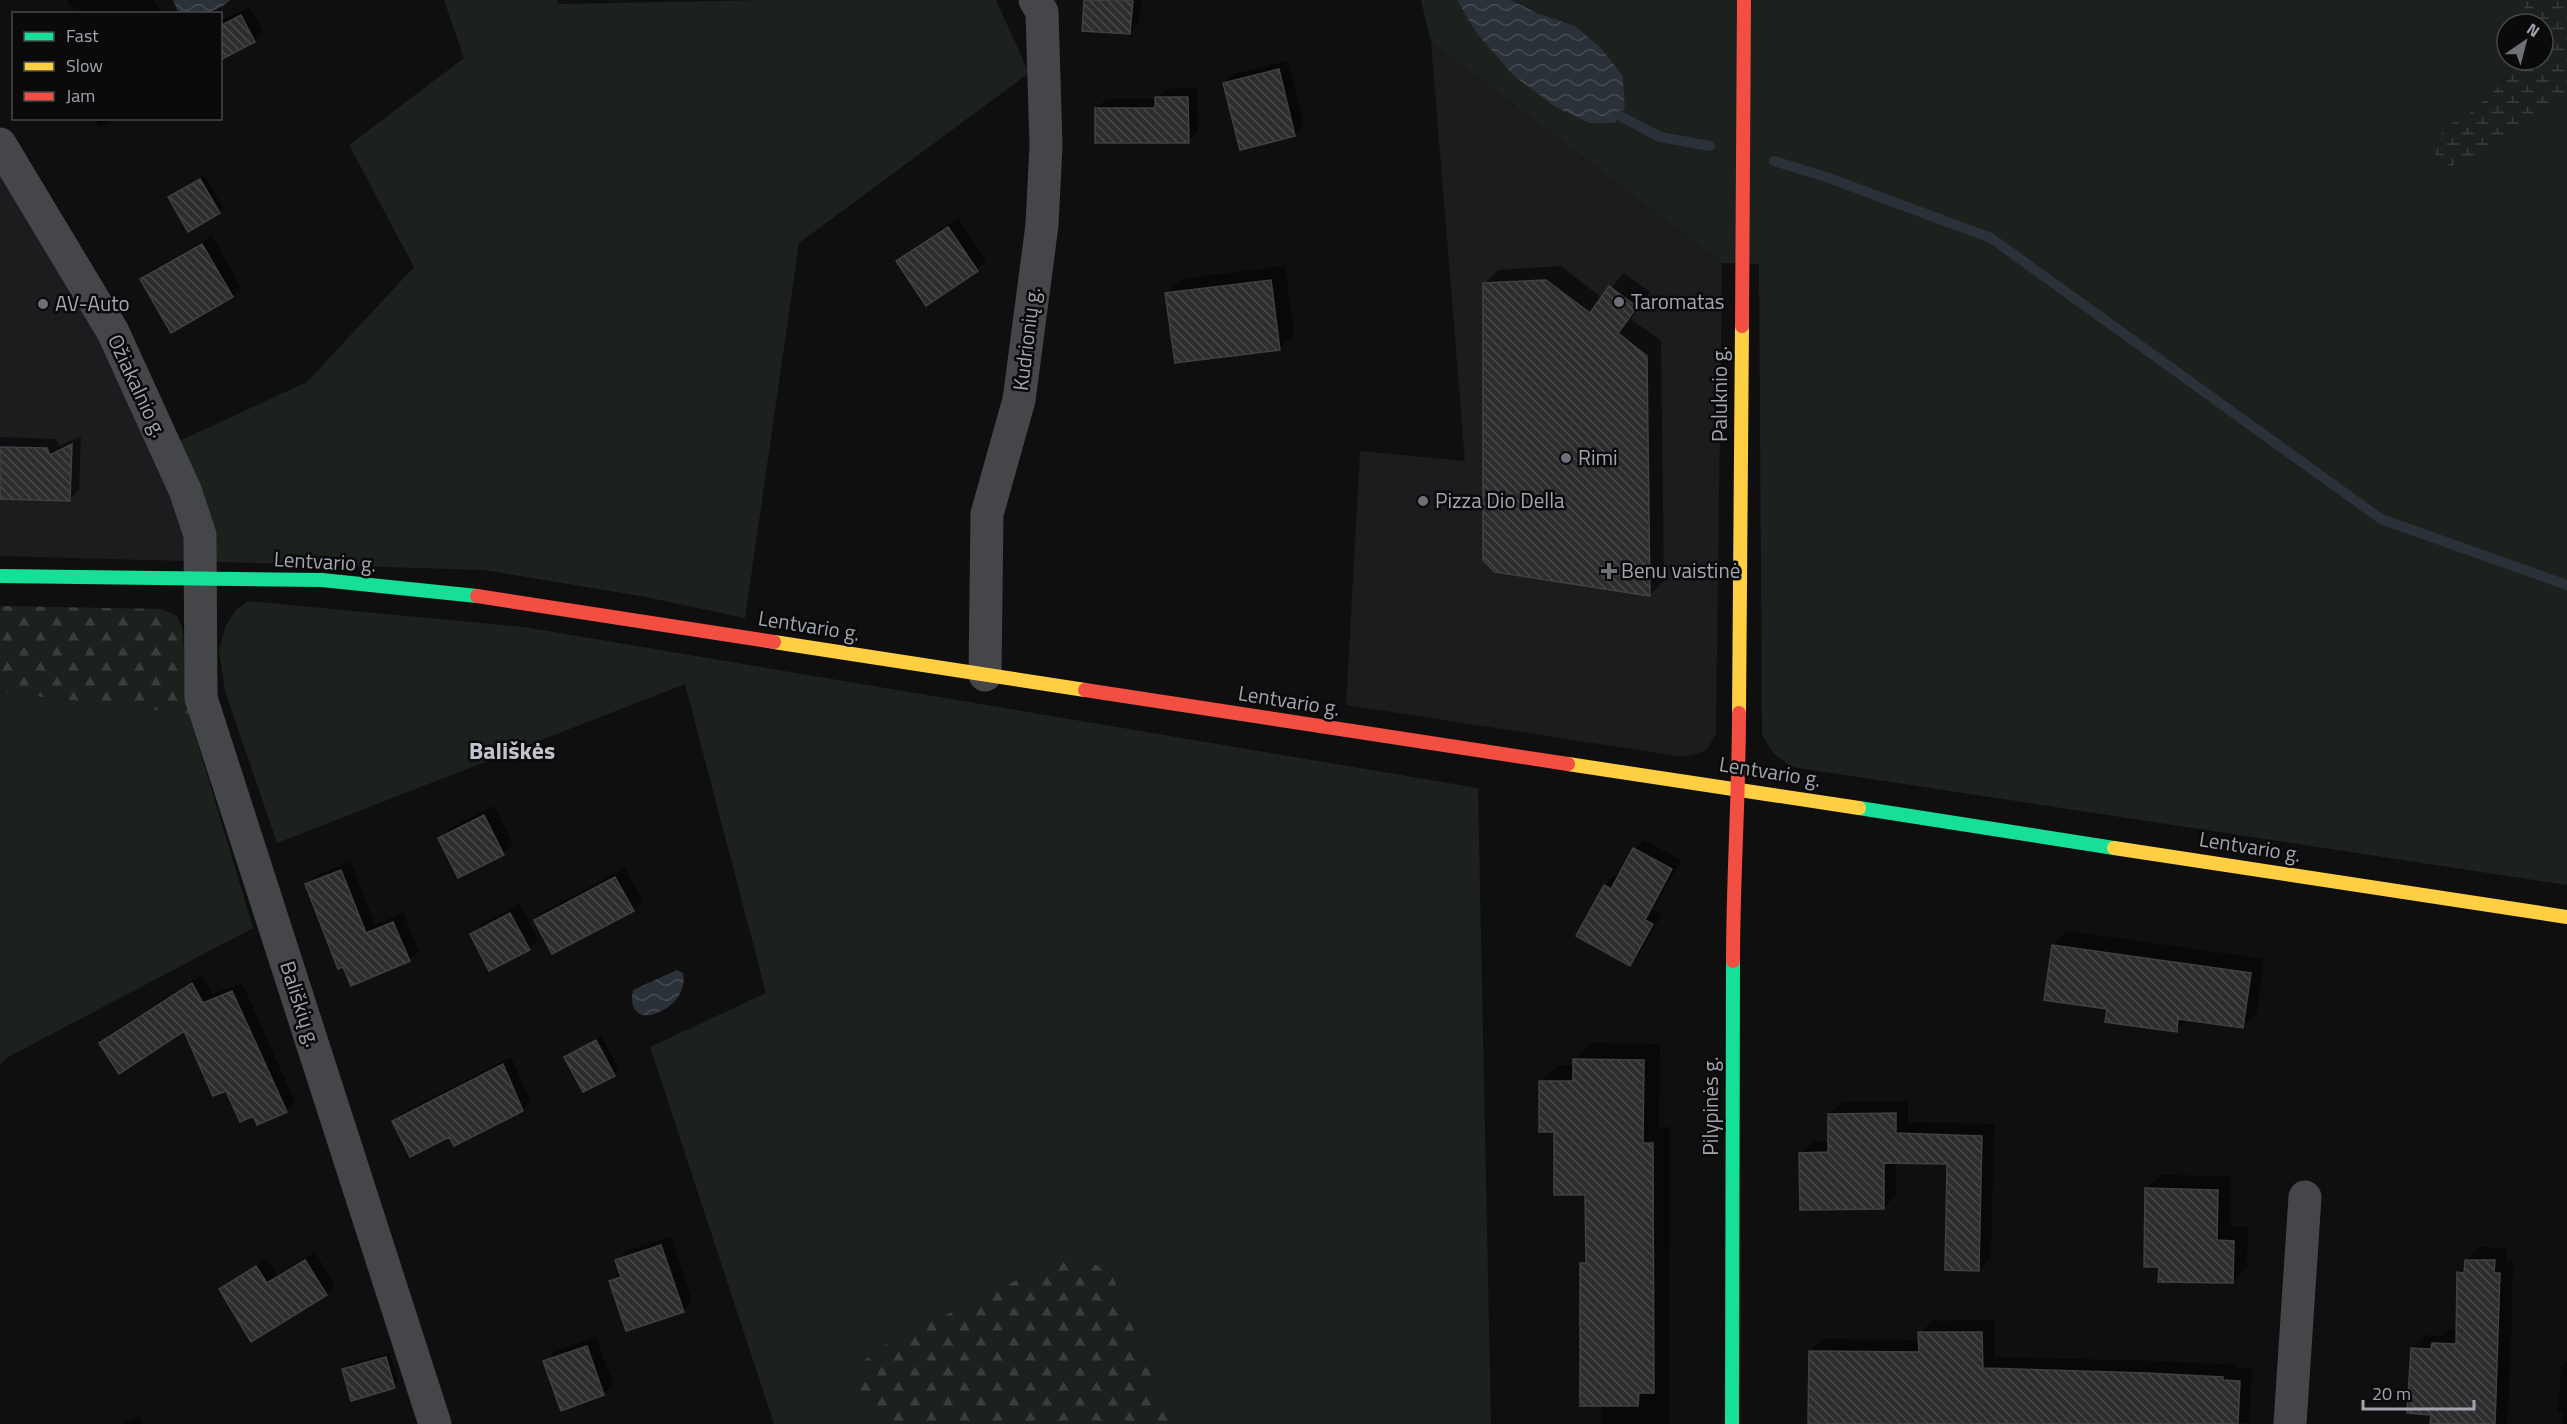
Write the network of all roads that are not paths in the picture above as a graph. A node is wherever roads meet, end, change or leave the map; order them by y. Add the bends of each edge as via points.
1 (1035, 0) edge
2 (1744, 0) edge
3 (0, 144) edge
4 (0, 576) edge
5 (201, 579) junction
6 (984, 675) junction
7 (1739, 789) junction
8 (2567, 917) edge
9 (2305, 1197) dead end
10 (435, 1424) edge
11 (1732, 1424) edge
12 (2290, 1424) edge

1 - 6 street, Kudrionių g. via 1042,12 1046,146 1042,225 1020,400 987,514
2 - 7 main road, Paluknio g.
3 - 5 street, Ožiakalnio g. via 113,332 185,490 200,535
4 - 5 main road, Lentvario g.
5 - 6 main road, Lentvario g. via 322,580 468,595
5 - 10 street, Bališkių g. via 201,698
6 - 7 main road, Lentvario g.
7 - 8 main road, Lentvario g.
7 - 11 main road, Pilypinės g. via 1733,885
9 - 12 street

